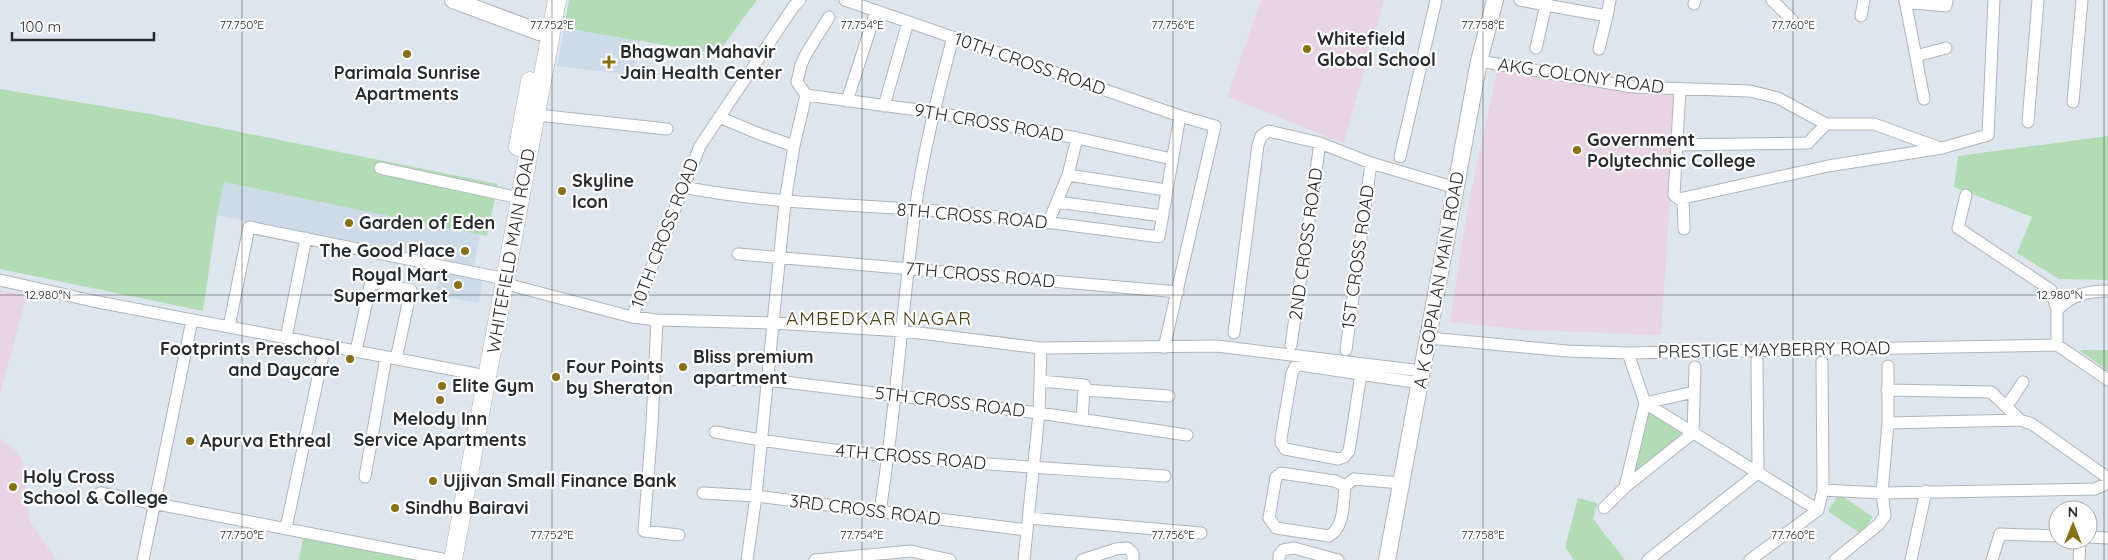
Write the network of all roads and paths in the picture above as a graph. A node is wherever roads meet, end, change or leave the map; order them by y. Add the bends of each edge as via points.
1 (453, 0) edge
2 (545, 0) edge
3 (550, 0) edge
4 (557, 0) edge
5 (800, 0) edge
6 (845, 0) edge
7 (1436, 0) edge
8 (1495, 0) edge
9 (1520, 0) edge
10 (1610, 0) edge
11 (1772, 0) edge
12 (1864, 0) edge
13 (1947, 0) edge
14 (1994, 0) edge
15 (2038, 0) edge
16 (2082, 0) edge
17 (1905, 1) edge
18 (1547, 2) edge
19 (876, 10) junction
20 (1607, 16) junction
21 (1861, 16) dead end
22 (829, 17) dead end
23 (908, 22) junction
24 (1796, 24) dead end
25 (541, 25) junction
26 (953, 37) junction
27 (1536, 48) dead end
28 (1946, 48) dead end
29 (1599, 50) dead end
30 (1916, 56) junction
31 (1479, 61) junction
32 (1680, 90) junction
33 (806, 95) junction
34 (1924, 99) dead end
35 (847, 100) junction
36 (2073, 102) dead end
37 (884, 106) junction
38 (933, 112) junction
39 (537, 115) junction
40 (1180, 116) junction
41 (720, 117) junction
42 (2028, 122) dead end
43 (1826, 124) junction
44 (667, 129) dead end
45 (1077, 138) junction
46 (1320, 143) junction
47 (1676, 145) junction
48 (794, 146) junction
49 (1942, 148) junction
50 (1400, 157) dead end
51 (1172, 159) junction
52 (1371, 163) junction
53 (380, 168) dead end
54 (1068, 175) junction
55 (683, 187) junction
56 (1456, 188) junction
57 (1166, 190) junction
58 (1966, 195) dead end
59 (510, 196) junction
60 (1683, 199) junction
61 (786, 202) junction
62 (1057, 202) junction
63 (915, 209) junction
64 (1162, 216) junction
65 (1048, 223) junction
66 (1684, 229) dead end
67 (306, 238) junction
68 (738, 254) dead end
69 (781, 258) junction
70 (909, 269) junction
71 (500, 279) junction
72 (0, 280) edge
73 (2108, 291) edge
74 (1178, 292) junction
75 (2057, 310) junction
76 (632, 317) junction
77 (192, 320) junction
78 (657, 320) junction
79 (774, 323) junction
80 (229, 327) junction
81 (903, 332) junction
82 (1234, 333) dead end
83 (286, 338) junction
84 (1430, 338) junction
85 (324, 345) junction
86 (1291, 345) dead end
87 (2057, 345) junction
88 (1041, 348) junction
89 (1164, 348) junction
90 (1346, 350) dead end
91 (356, 351) junction
92 (1628, 353) junction
93 (391, 358) junction
94 (1757, 360) dead end
95 (1822, 362) dead end
96 (1888, 366) dead end
97 (1695, 367) dead end
98 (476, 374) junction
99 (1361, 374) junction
100 (1421, 377) junction
101 (711, 379) dead end
102 (768, 380) junction
103 (2108, 380) edge
104 (1040, 381) junction
105 (2023, 382) dead end
106 (1084, 390) junction
107 (1887, 390) junction
108 (1694, 392) junction
109 (1169, 396) dead end
110 (895, 397) junction
111 (1646, 403) junction
112 (2007, 406) junction
113 (1039, 413) junction
114 (1082, 419) junction
115 (2020, 420) junction
116 (1888, 423) junction
117 (714, 432) dead end
118 (1693, 432) junction
119 (1187, 435) dead end
120 (762, 441) junction
121 (889, 456) junction
122 (1034, 468) junction
123 (1758, 473) junction
124 (1165, 476) dead end
125 (365, 477) dead end
126 (2108, 480) edge
127 (1401, 483) junction
128 (1345, 486) junction
129 (1625, 487) junction
130 (1823, 490) junction
131 (1926, 491) junction
132 (100, 493) dead end
133 (703, 493) dead end
134 (1882, 493) junction
135 (756, 496) junction
136 (156, 503) junction
137 (1604, 508) dead end
138 (1818, 510) junction
139 (880, 511) junction
140 (1029, 518) junction
141 (286, 528) junction
142 (1027, 530) junction
143 (1201, 533) dead end
144 (679, 535) dead end
145 (2048, 536) edge
146 (143, 560) edge
147 (445, 560) edge
148 (747, 560) edge
149 (815, 560) edge
150 (950, 560) edge
151 (1024, 560) edge
152 (1082, 560) edge
153 (1133, 560) edge
154 (1279, 560) edge
155 (1338, 560) edge
156 (1387, 560) edge
157 (1648, 560) edge
158 (1750, 560) edge
159 (1836, 560) edge
160 (1912, 560) edge
161 (1992, 560) edge

1 - 25 street
2 - 25 main road, WHITEFIELD MAIN ROAD
3 - 25 main road
4 - 39 main road, WHITEFIELD MAIN ROAD
5 - 41 street, 10TH CROSS ROAD
6 - 19 street, 10TH CROSS ROAD
7 - 50 street
8 - 31 street, A K GOPALAN MAIN ROAD
9 - 18 street
10 - 20 street
11 - 24 street
12 - 21 street
13 - 17 street via 1946,6
14 - 49 street via 1988,135
15 - 42 street
16 - 36 street
17 - 30 street
18 - 20 street
18 - 27 street
19 - 23 street, 10TH CROSS ROAD
19 - 35 street
20 - 29 street
22 - 33 street via 801,65 797,82
23 - 26 street, 10TH CROSS ROAD
23 - 37 street
25 - 59 main road, WHITEFIELD MAIN ROAD
26 - 38 street
26 - 40 street, 10TH CROSS ROAD
28 - 30 street
30 - 34 street
31 - 32 street, AKG COLONY ROAD via 1633,87
31 - 56 street, A K GOPALAN MAIN ROAD
32 - 43 street, AKG COLONY ROAD via 1750,91 1778,98
32 - 47 street
33 - 35 street, 9TH CROSS ROAD
33 - 48 street
35 - 37 street, 9TH CROSS ROAD
37 - 38 street, 9TH CROSS ROAD
38 - 45 street, 9TH CROSS ROAD
38 - 63 street
39 - 44 street
39 - 71 main road, WHITEFIELD MAIN ROAD
40 - 51 street
40 - 74 street, 10TH CROSS ROAD via 1215,126
41 - 48 street
41 - 55 street, 10TH CROSS ROAD via 700,146
43 - 47 street via 1808,144
43 - 49 street, AKG COLONY ROAD via 1874,124
45 - 51 street, 9TH CROSS ROAD
45 - 54 street
46 - 52 street
46 - 82 street via 1269,131 1261,136
46 - 86 street, 2ND CROSS ROAD
47 - 60 street via 1674,194 1679,200
48 - 61 street
49 - 60 street via 1828,166
51 - 57 street
52 - 56 street
52 - 90 street, 1ST CROSS ROAD
53 - 59 street
54 - 57 street
54 - 62 street
55 - 61 street, 8TH CROSS ROAD
55 - 76 street, 10TH CROSS ROAD
56 - 84 street, A K GOPALAN MAIN ROAD
57 - 64 street
58 - 75 street via 1958,228 2051,290
59 - 71 main road, WHITEFIELD MAIN ROAD
60 - 66 street
61 - 63 street, 8TH CROSS ROAD
61 - 69 street
62 - 64 street
62 - 65 street
63 - 65 street, 8TH CROSS ROAD
63 - 70 street
64 - 65 street, 8TH CROSS ROAD via 1159,237
67 - 71 street
67 - 80 street via 249,227
67 - 83 street
68 - 69 street, 7TH CROSS ROAD
69 - 70 street, 7TH CROSS ROAD
69 - 79 street
70 - 74 street, 7TH CROSS ROAD
70 - 81 street
71 - 76 street via 514,286
71 - 98 main road, WHITEFIELD MAIN ROAD
71 - 147 main road, WHITEFIELD MAIN ROAD
72 - 77 street
73 - 75 street via 2076,296
74 - 89 street
75 - 87 street
76 - 78 street
77 - 80 street
77 - 136 street
78 - 79 street
78 - 144 street via 644,531
79 - 81 street
79 - 102 street
80 - 83 street
81 - 88 street
81 - 110 street
83 - 85 street
84 - 92 street, PRESTIGE MAYBERRY ROAD via 1567,351
84 - 100 street, A K GOPALAN MAIN ROAD
85 - 91 street
85 - 141 street
87 - 92 street, PRESTIGE MAYBERRY ROAD
87 - 103 street
88 - 89 street
88 - 104 street
89 - 100 street via 1217,346
91 - 93 street
91 - 93 street via 371,282 412,290
92 - 111 street
93 - 98 street
93 - 125 street
94 - 123 street
95 - 130 street
96 - 107 street
97 - 108 street
98 - 147 main road, WHITEFIELD MAIN ROAD
99 - 99 street via 1300,365 1295,367 1281,438 1285,448 1338,459 1344,457 1349,451
99 - 100 street
100 - 127 street, A K GOPALAN MAIN ROAD
101 - 102 street, 5TH CROSS ROAD
102 - 110 street, 5TH CROSS ROAD
102 - 120 street
104 - 106 street via 1085,385
104 - 113 street
105 - 112 street
106 - 109 street
106 - 114 street
107 - 112 street via 1991,392
107 - 116 street
108 - 111 street
108 - 118 street
110 - 113 street, 5TH CROSS ROAD
110 - 121 street
111 - 118 street
111 - 129 street
112 - 115 street
113 - 114 street, 5TH CROSS ROAD
113 - 122 street
114 - 119 street, 5TH CROSS ROAD
115 - 116 street
115 - 126 street via 2032,424
116 - 134 street
117 - 120 street, 4TH CROSS ROAD
118 - 123 street
118 - 129 street
120 - 121 street, 4TH CROSS ROAD
120 - 135 street
121 - 122 street, 4TH CROSS ROAD
121 - 139 street
122 - 124 street, 4TH CROSS ROAD
122 - 140 street
123 - 138 street
123 - 157 street
126 - 131 street via 2095,489
127 - 128 street via 1354,479
127 - 156 street, A K GOPALAN MAIN ROAD
128 - 128 street via 1281,473 1276,477 1268,518 1276,528 1329,536 1339,527
129 - 137 street
130 - 134 street
130 - 138 street
131 - 134 street
131 - 160 street
132 - 136 street
133 - 135 street, 3RD CROSS ROAD
134 - 159 street via 1885,516
135 - 139 street, 3RD CROSS ROAD
135 - 148 street
136 - 141 street
136 - 146 street
138 - 158 street
139 - 142 street, 3RD CROSS ROAD
140 - 142 street
140 - 143 street
141 - 147 street
142 - 151 street
145 - 161 street via 2000,534
149 - 150 street via 911,551
152 - 153 street via 1116,549 1130,550
154 - 155 street via 1283,550 1294,548

